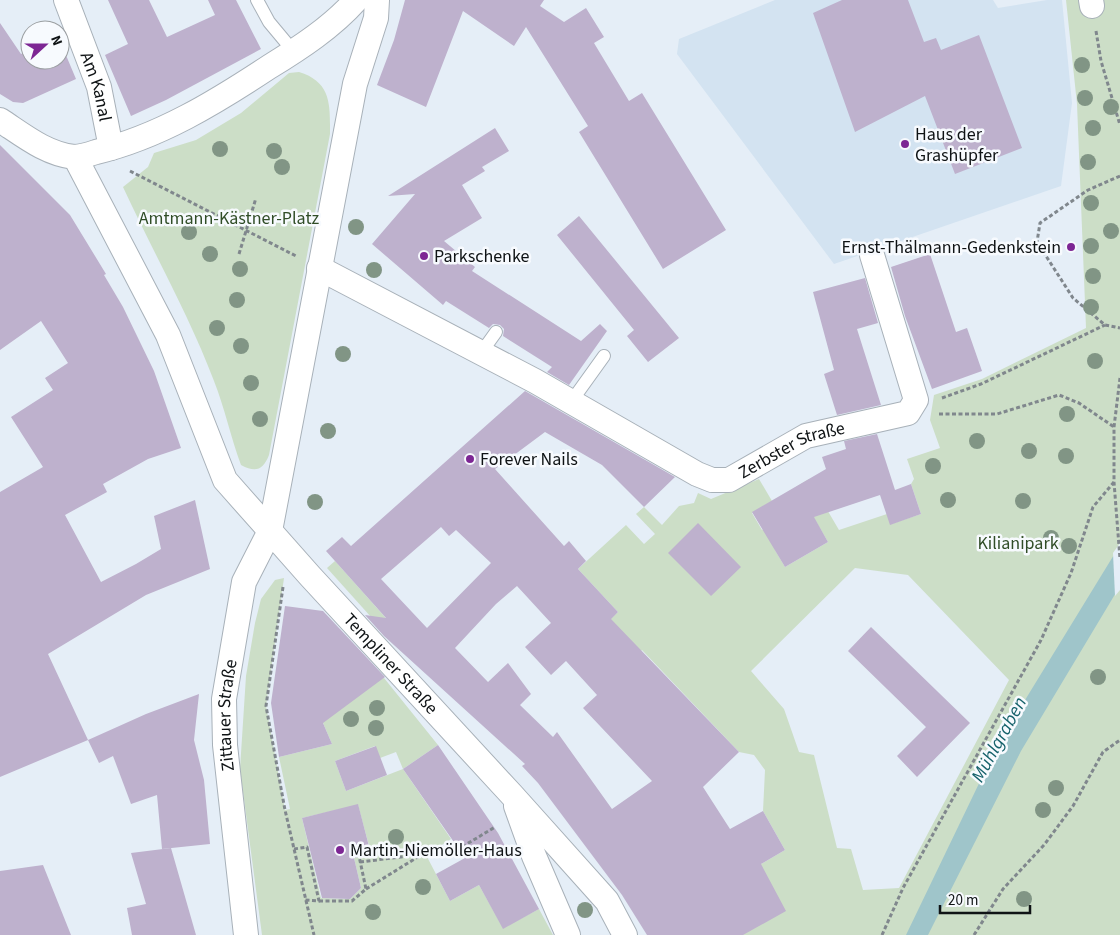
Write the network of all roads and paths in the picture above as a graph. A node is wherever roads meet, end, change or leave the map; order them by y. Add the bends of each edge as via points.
1 (66, 0) edge
2 (257, 0) edge
3 (356, 0) edge
4 (377, 0) edge
5 (1091, 3) edge
6 (294, 52) junction
7 (0, 120) edge
8 (1120, 123) edge
9 (75, 157) junction
10 (116, 158) junction
11 (1120, 176) edge
12 (256, 198) dead end
13 (246, 230) junction
14 (239, 254) dead end
15 (872, 255) dead end
16 (319, 268) junction
17 (1105, 325) junction
18 (1120, 328) edge
19 (496, 332) dead end
20 (481, 354) junction
21 (604, 356) dead end
22 (1120, 378) edge
23 (571, 402) junction
24 (926, 403) junction
25 (1114, 427) junction
26 (1114, 482) junction
27 (270, 531) junction
28 (1120, 559) edge
29 (284, 578) dead end
30 (1120, 740) edge
31 (512, 795) junction
32 (502, 823) dead end
33 (294, 850) junction
34 (423, 854) junction
35 (359, 856) dead end
36 (360, 862) junction
37 (366, 889) junction
38 (304, 900) junction
39 (319, 901) junction
40 (246, 935) edge
41 (314, 935) edge
42 (568, 935) edge
43 (624, 935) edge
44 (882, 935) edge
45 (974, 935) edge

1 - 10 street, Am Kanal via 99,87
2 - 6 lane via 269,22
3 - 6 street via 342,16
4 - 16 street via 376,18 355,84
5 - 8 path via 1101,61
6 - 10 street
7 - 9 street via 45,149
9 - 10 street
9 - 27 street via 168,334 224,480
10 - 13 path
11 - 17 path via 1088,190 1040,223 1038,242 1073,298
12 - 13 path
13 - 14 path
13 - 16 path
15 - 24 street via 916,400
16 - 20 street
16 - 27 street via 305,377
17 - 18 path
17 - 24 path via 981,384
19 - 20 lane
20 - 23 street, Zerbster Straße
21 - 23 lane
22 - 25 path
23 - 24 street, Zerbster Straße via 712,480 729,480 806,436 908,413
24 - 25 path via 935,414 996,414 1059,395 1079,403
25 - 26 path
26 - 28 path
26 - 44 path via 1093,507 1071,573 1041,640 903,888
27 - 31 street, Templiner Straße
27 - 40 street, Zittauer Straße via 244,582 224,699 225,745
29 - 33 path via 266,706
30 - 45 path via 1103,752 1073,806 1044,846 1003,889
31 - 42 street, Templiner Straße
31 - 43 street, Templiner Straße via 607,901
32 - 34 path via 457,850
33 - 38 path
33 - 39 path via 308,847
34 - 36 path
34 - 37 path
35 - 36 path
36 - 37 path
37 - 39 path via 352,901
38 - 39 path
38 - 41 path

